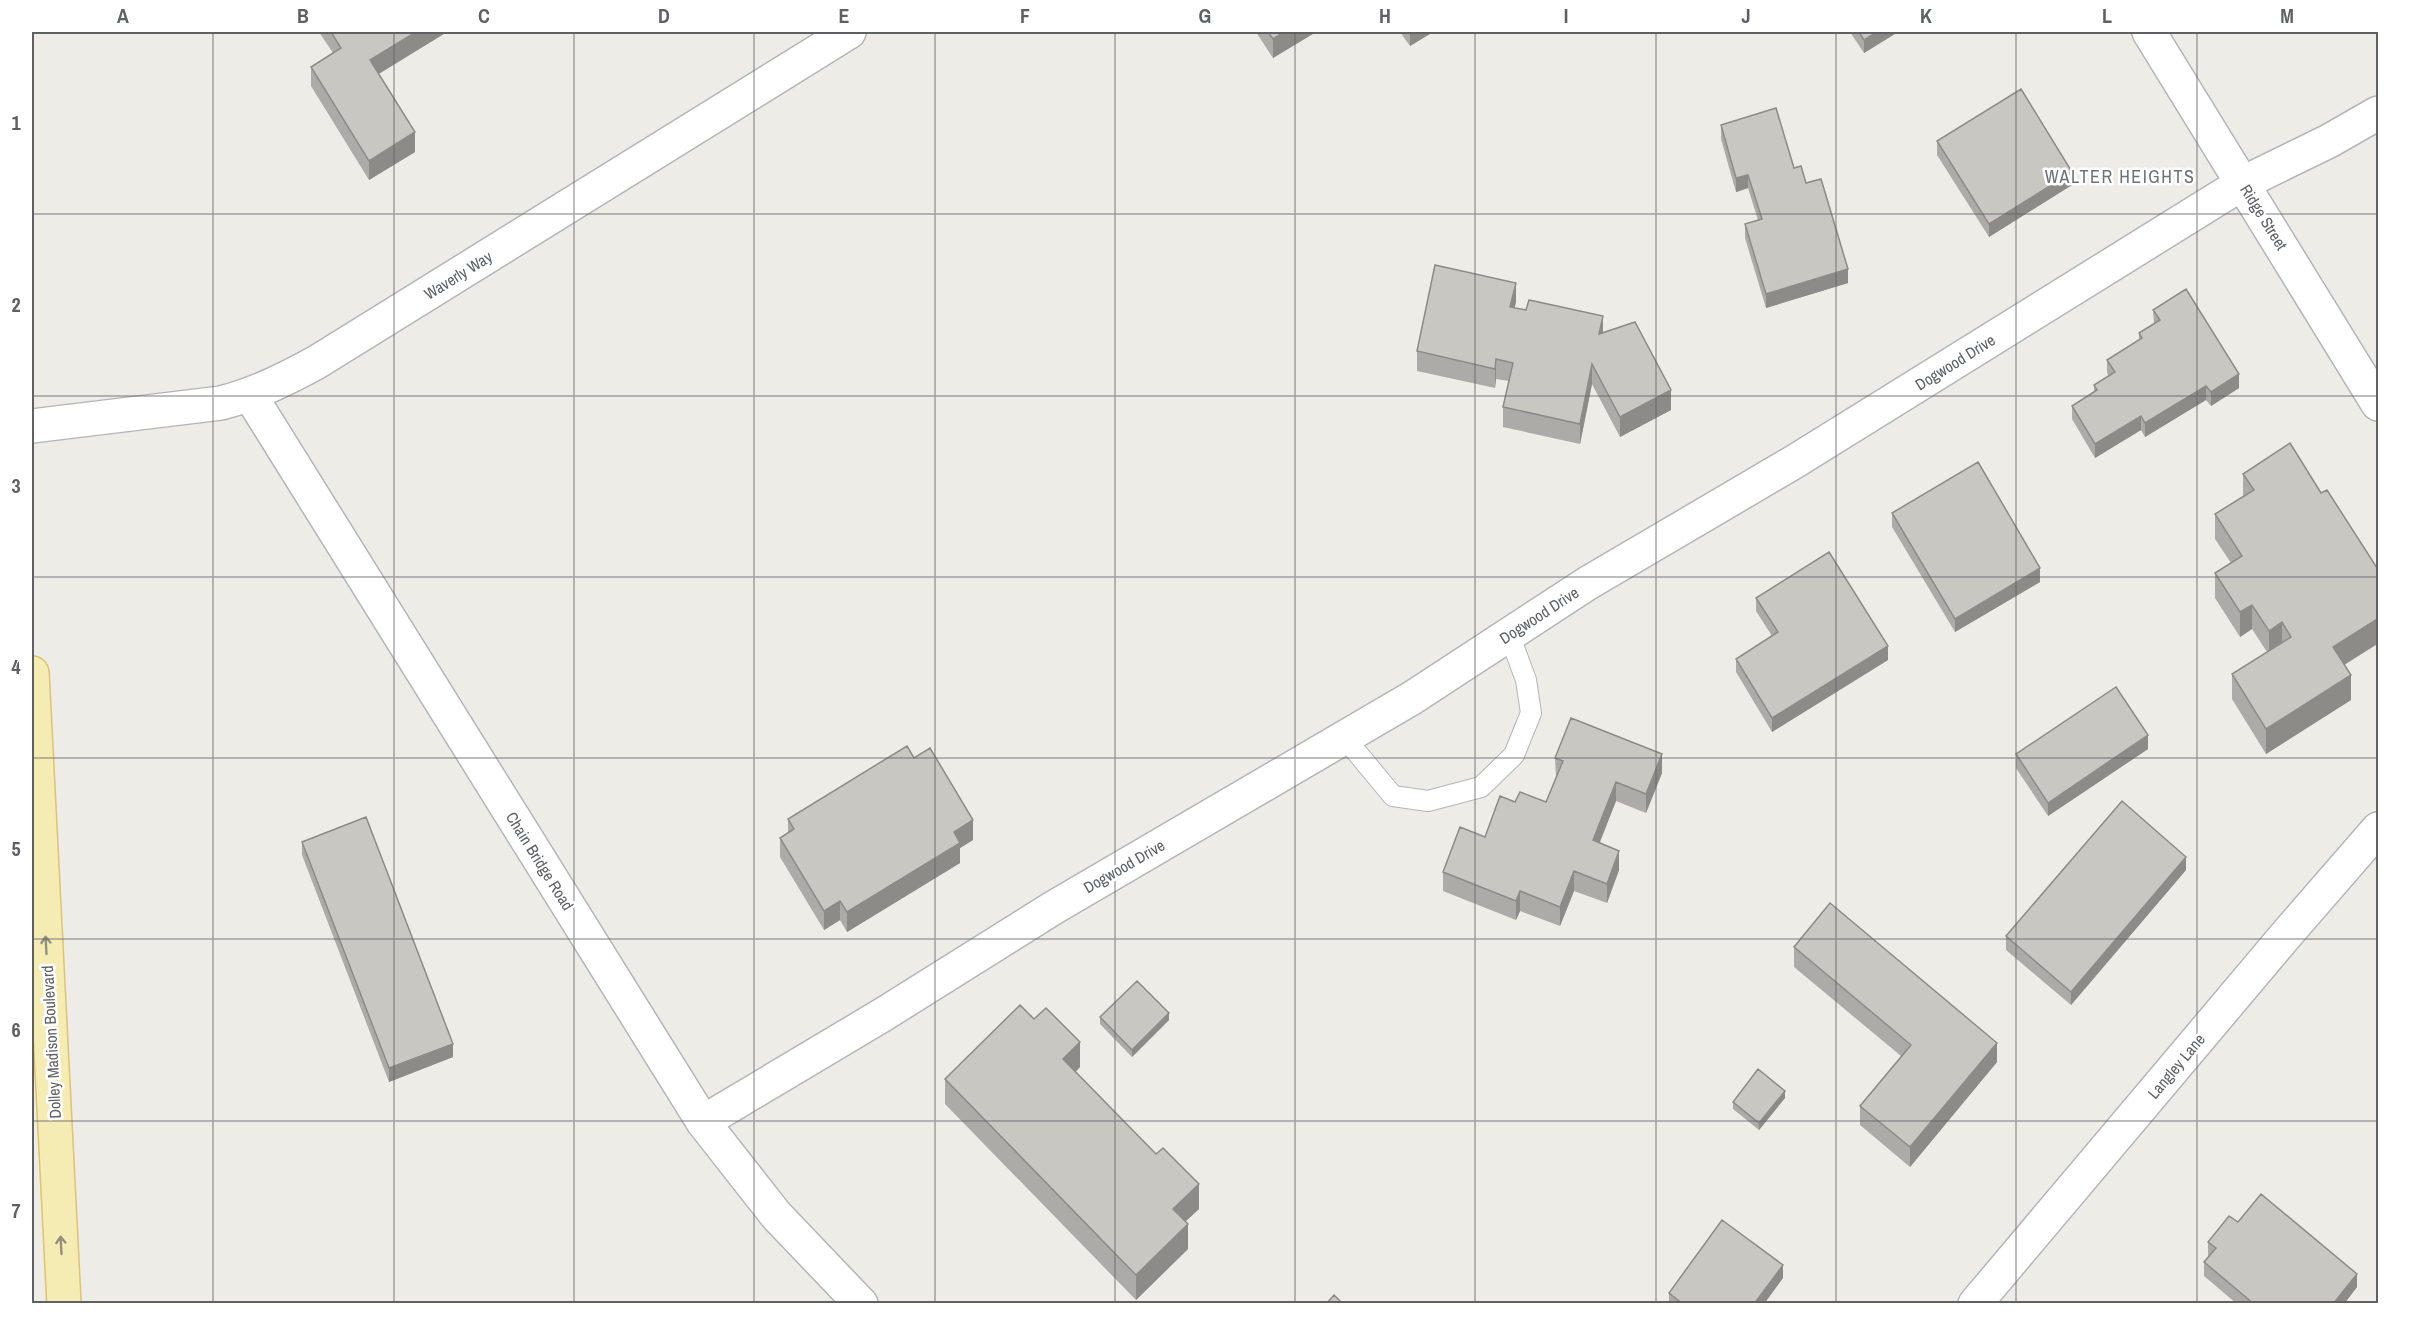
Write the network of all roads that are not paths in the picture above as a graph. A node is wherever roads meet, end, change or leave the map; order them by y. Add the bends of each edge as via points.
1 (849, 32) edge
2 (2150, 32) edge
3 (2379, 113) edge
4 (2243, 183) junction
5 (250, 395) junction
6 (2379, 404) edge
7 (32, 426) edge
8 (1509, 634) junction
9 (32, 673) edge
10 (1344, 737) junction
11 (2379, 830) edge
12 (704, 1122) junction
13 (64, 1304) edge
14 (861, 1304) edge
15 (1975, 1304) edge

1 - 5 street, Waverly Way via 317,362
2 - 4 street, Ridge Street
3 - 4 street, Dogwood Drive
4 - 6 street, Ridge Street
4 - 8 street, Dogwood Drive
5 - 7 street, Waverly Way via 187,408
5 - 12 street, Chain Bridge Road
8 - 10 street, Dogwood Drive
8 - 10 lane via 1526,680 1531,713 1514,755 1481,787 1428,801 1394,796
13 -> 9 main road, Dolley Madison Boulevard
10 - 12 street, Dogwood Drive via 1053,908
11 - 15 street, Langley Lane
12 - 14 street, Chain Bridge Road via 776,1215

